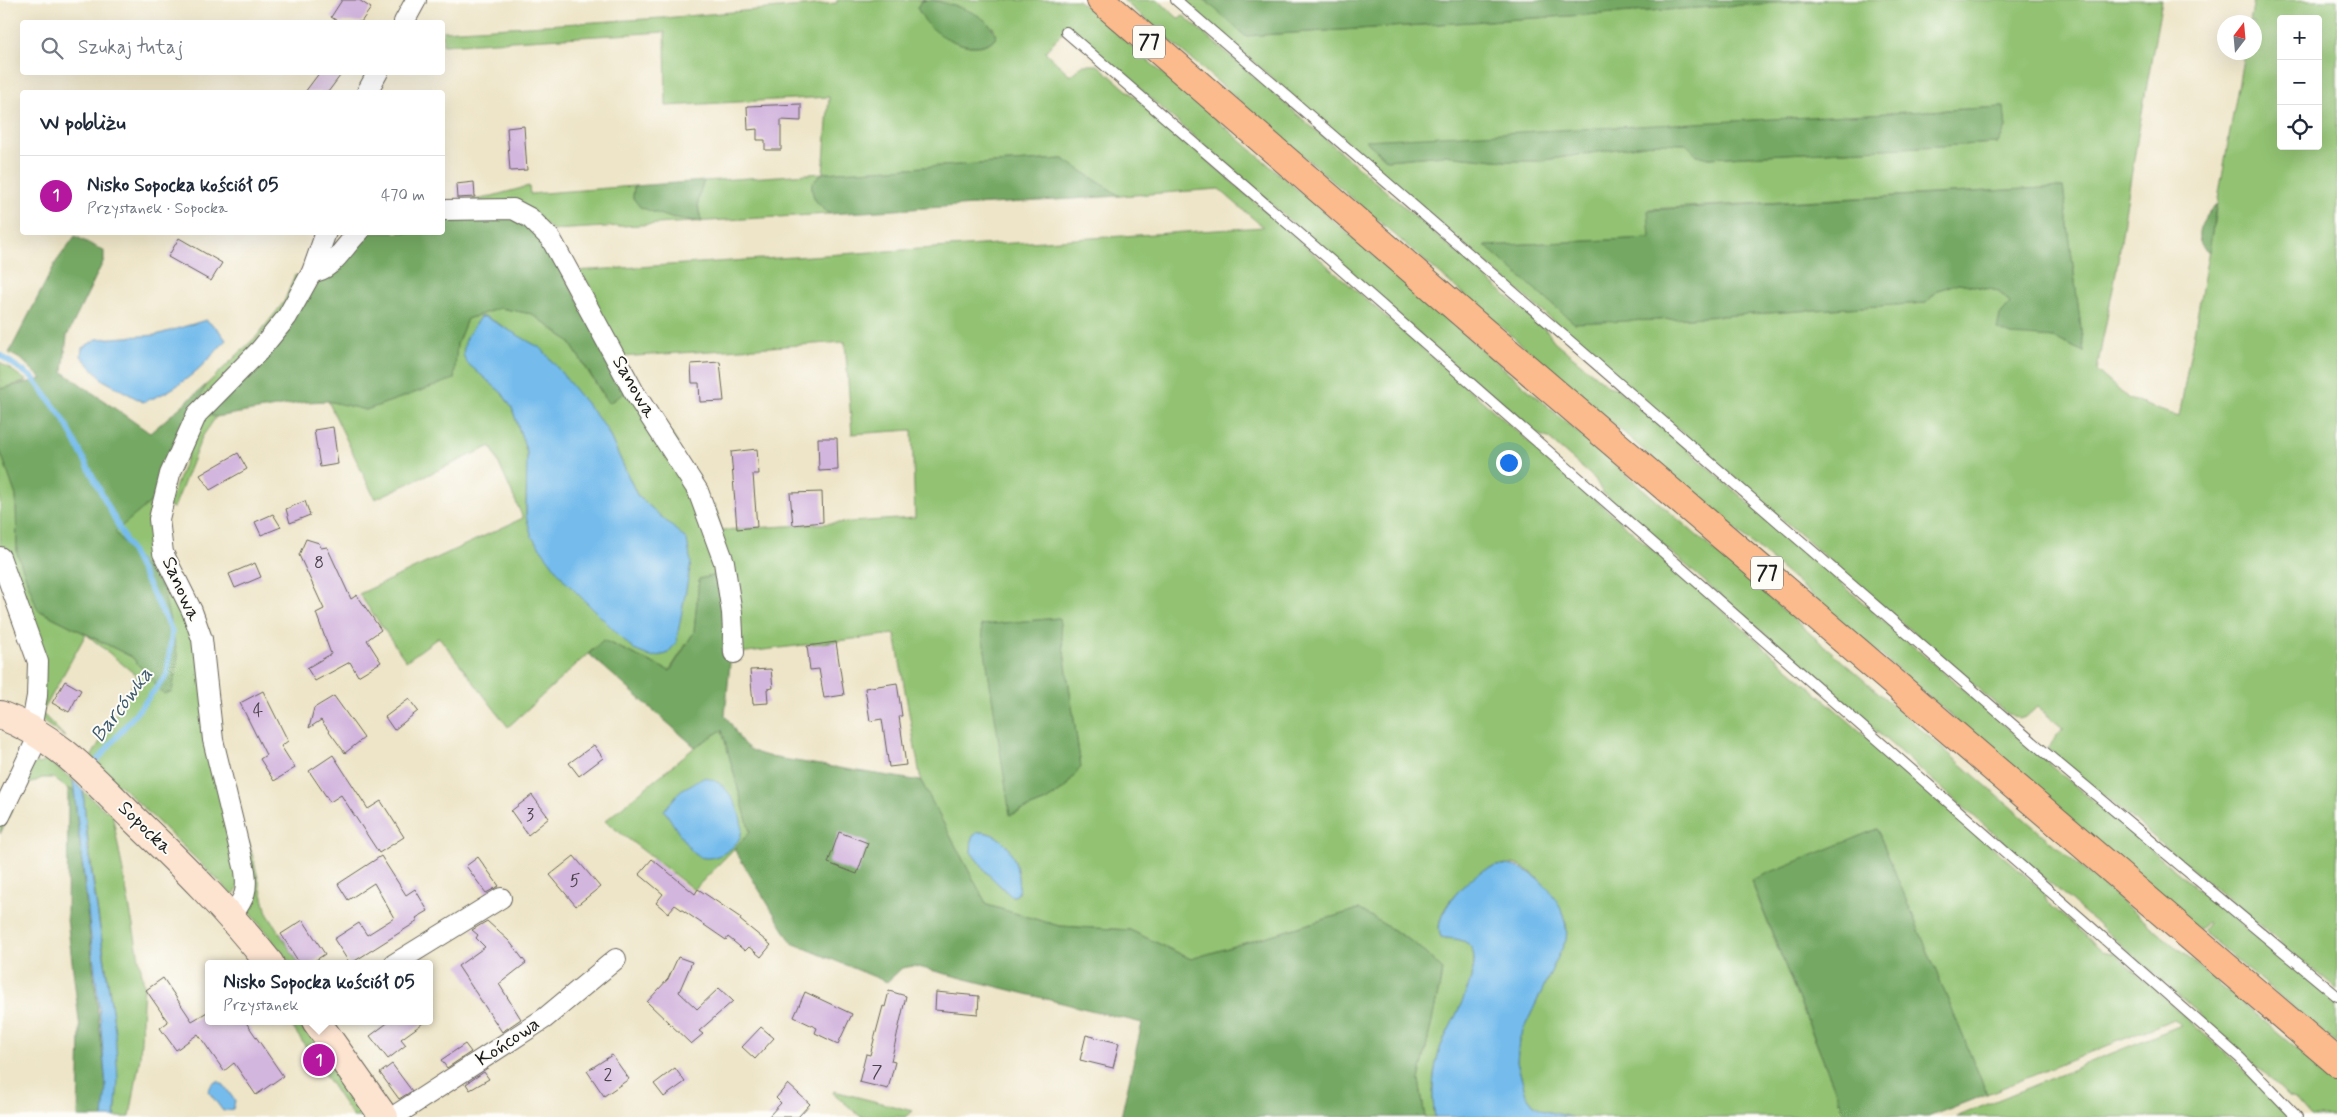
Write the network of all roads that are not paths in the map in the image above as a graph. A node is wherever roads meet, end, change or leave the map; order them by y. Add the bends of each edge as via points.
1 (416, 0) edge
2 (1101, 0) edge
3 (1176, 0) edge
4 (405, 20) edge
5 (1066, 32) dead end
6 (376, 75) edge
7 (368, 90) edge
8 (445, 210) edge
9 (325, 235) edge
10 (356, 235) edge
11 (312, 272) junction
12 (0, 557) edge
13 (734, 653) dead end
14 (0, 715) edge
15 (35, 732) junction
16 (0, 816) edge
17 (501, 898) dead end
18 (232, 916) junction
19 (616, 959) dead end
20 (267, 960) edge
21 (400, 960) edge
22 (2337, 996) edge
23 (319, 1025) edge
24 (2337, 1062) edge
25 (384, 1117) edge
26 (394, 1117) edge
27 (2297, 1117) edge

1 - 4 street
2 - 24 main road, 77
3 - 22 lane via 2034,743
5 - 27 lane via 2240,1058
6 - 7 street
8 - 13 street, Sanowa via 513,209 530,218 551,239 634,392 702,500 724,562
9 - 11 street, Sanowa
10 - 11 street via 327,267 320,272
11 - 18 street, Sanowa via 287,317 260,350 197,414 170,474 160,519 163,553 202,639 213,740 245,871 246,894
12 - 15 street via 38,662
14 - 15 street, Sopocka
15 - 16 street
15 - 18 street, Sopocka via 74,759
17 - 21 street
18 - 20 street, Sopocka
19 - 26 street, Końcowa via 545,1018
23 - 25 street

